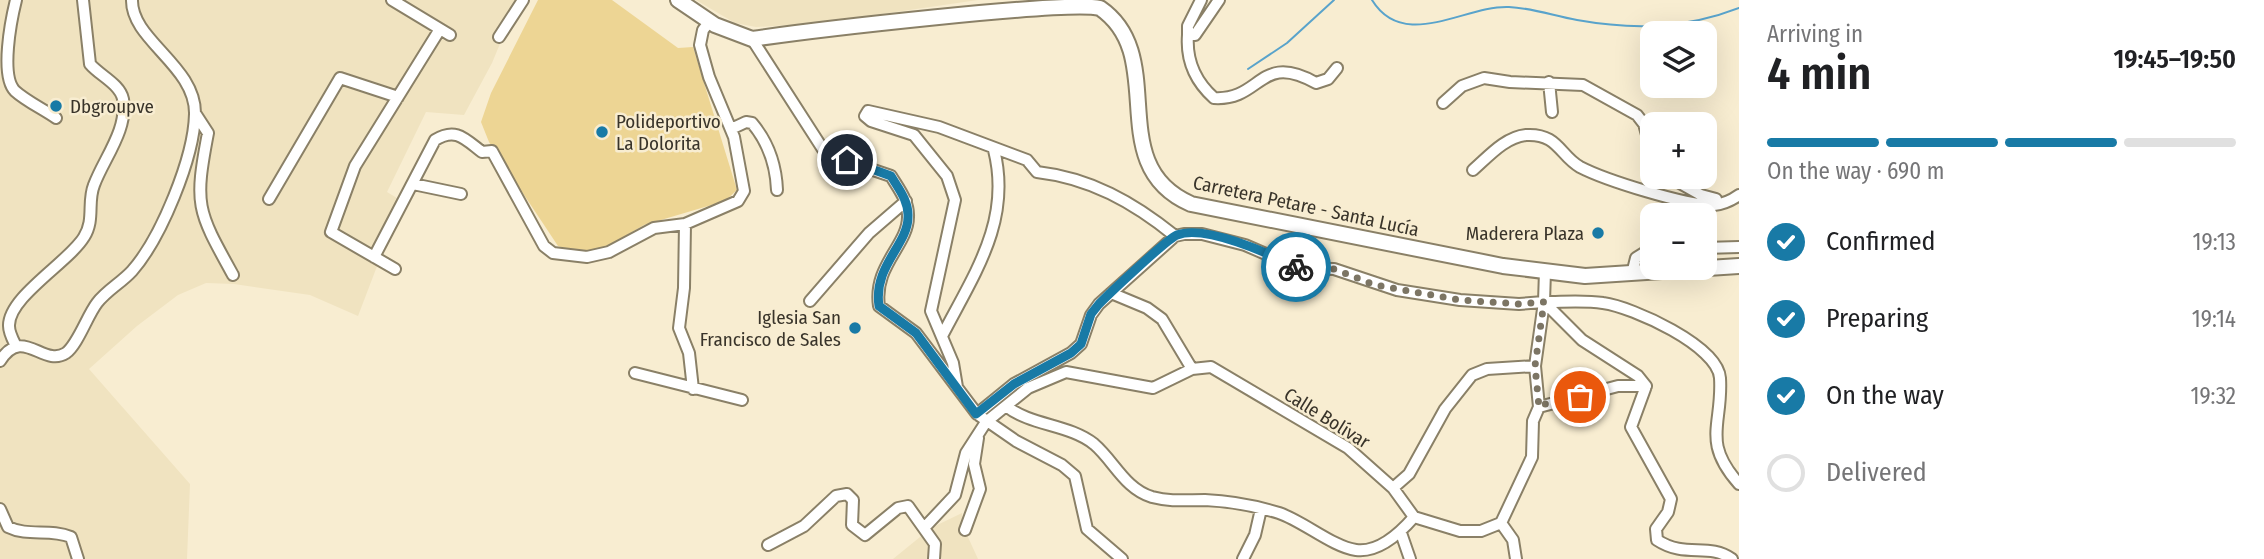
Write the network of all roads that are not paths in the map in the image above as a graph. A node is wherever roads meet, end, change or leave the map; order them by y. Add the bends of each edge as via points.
1 (16, 0) edge
2 (83, 0) edge
3 (132, 0) edge
4 (392, 0) edge
5 (523, 0) edge
6 (678, 0) edge
7 (1201, 0) edge
8 (1219, 0) edge
9 (709, 21) junction
10 (1188, 35) junction
11 (499, 37) dead end
12 (752, 39) junction
13 (1337, 68) dead end
14 (1549, 82) junction
15 (398, 97) junction
16 (1443, 103) dead end
17 (195, 113) junction
18 (1552, 113) dead end
19 (56, 118) dead end
20 (1640, 119) edge
21 (731, 128) junction
22 (995, 150) junction
23 (1473, 170) dead end
24 (413, 184) junction
25 (1690, 189) edge
26 (777, 190) dead end
27 (461, 194) dead end
28 (1739, 194) edge
29 (269, 199) dead end
30 (906, 201) junction
31 (685, 224) junction
32 (1175, 236) junction
33 (1739, 247) edge
34 (1717, 248) edge
35 (1640, 256) edge
36 (374, 257) junction
37 (1738, 266) edge
38 (395, 270) dead end
39 (1545, 271) junction
40 (1632, 274) junction
41 (233, 275) dead end
42 (1111, 293) junction
43 (810, 301) dead end
44 (1544, 302) junction
45 (942, 336) junction
46 (6, 353) edge
47 (1535, 366) junction
48 (1192, 369) junction
49 (635, 373) dead end
50 (1646, 386) junction
51 (693, 388) junction
52 (958, 391) junction
53 (742, 400) dead end
54 (1006, 406) junction
55 (1539, 407) junction
56 (976, 414) junction
57 (986, 422) junction
58 (978, 435) junction
59 (1739, 484) edge
60 (1393, 488) junction
61 (0, 509) edge
62 (1261, 509) junction
63 (1414, 517) junction
64 (1501, 523) junction
65 (924, 528) junction
66 (965, 530) dead end
67 (1401, 533) junction
68 (768, 545) dead end
69 (78, 559) edge
70 (934, 559) edge
71 (1122, 559) edge
72 (1243, 559) edge
73 (1410, 559) edge
74 (1516, 559) edge
75 (1732, 559) edge

1 - 19 street via 8,81 15,91
2 - 46 street via 90,64 115,86 123,100 117,135 94,184 90,226 83,240 19,303 10,318
3 - 17 street via 139,24 176,66 192,94
4 - 15 street via 445,32
5 - 11 street
6 - 9 main road
7 - 10 street
8 - 10 street via 1195,35
9 - 12 main road
9 - 21 street via 700,45
10 - 13 street via 1192,70 1214,98 1231,99 1280,70 1316,83 1328,79
12 - 30 street via 825,154 891,176
12 - 39 main road, Carretera Petare - Santa Lucía via 1025,1 1079,1 1099,8 1128,42 1135,62 1140,141 1148,166 1177,198
14 - 16 street via 1479,79
14 - 18 street
14 - 20 street via 1583,85
15 - 29 street via 340,78
15 - 36 street via 355,166 331,232
17 - 41 street via 208,133 199,181 201,213
17 - 46 street via 191,142 153,245 130,273 104,293 65,354 51,356 25,345
21 - 26 street via 747,122 761,134 776,172
21 - 31 street via 744,191 730,208
22 - 32 street via 1027,160 1037,172 1099,186
22 - 45 street via 998,216
22 - 45 street via 910,118 868,111 865,116 914,135 947,176 955,200 931,311
23 - 28 street via 1509,141 1534,135 1562,149 1579,166 1683,200 1715,205
24 - 27 street
24 - 31 street via 435,140 453,133 482,152 492,151 544,246 553,253 587,257 609,252 654,228
24 - 36 street
25 - 28 street via 1706,198
30 - 43 street via 869,233
30 - 52 street via 909,219 880,280 879,306 916,333
31 - 51 street via 679,328 689,353
32 - 42 street
32 - 44 street via 1202,234 1245,244 1298,268 1334,269 1397,290 1460,300
33 - 34 street
35 - 40 street
36 - 38 street
37 - 40 main road, Carretera Petare - Santa Lucía
39 - 40 main road, Carretera Petare - Santa Lucía via 1585,276
39 - 44 street
42 - 48 street via 1162,319
42 - 56 street via 1091,314 1081,344 1071,353 1014,384
44 - 47 street
44 - 50 street via 1582,340
44 - 59 street via 1604,303 1656,319 1716,362 1720,376 1714,441
45 - 52 street
47 - 55 street
47 - 60 street via 1472,374 1445,409 1409,474
48 - 54 street via 1153,388 1066,372 1028,388
48 - 60 street, Calle Bolívar via 1211,367 1321,432 1348,448
49 - 51 street
50 - 55 street via 1618,386
50 - 75 street via 1631,427 1671,499 1656,529 1657,540 1669,551 1715,553
51 - 53 street
52 - 56 street
54 - 57 street
54 - 62 street via 1018,416 1093,443 1137,491 1173,502 1206,500
55 - 64 street via 1533,421 1532,457
56 - 57 street
57 - 58 street
57 - 71 street via 1074,476 1087,529
58 - 65 street via 966,453 955,495
58 - 66 street via 974,464 980,489
60 - 63 street, Calle Bolívar
61 - 69 street via 8,527 18,532 57,531 71,537
62 - 67 street via 1354,550 1370,550
62 - 72 street
63 - 64 street via 1460,531 1481,531
63 - 67 street
64 - 74 street via 1513,540
65 - 68 street via 908,506 898,508 865,535 852,526 853,500 847,494 836,496 804,526
65 - 70 street via 935,544
67 - 73 street

